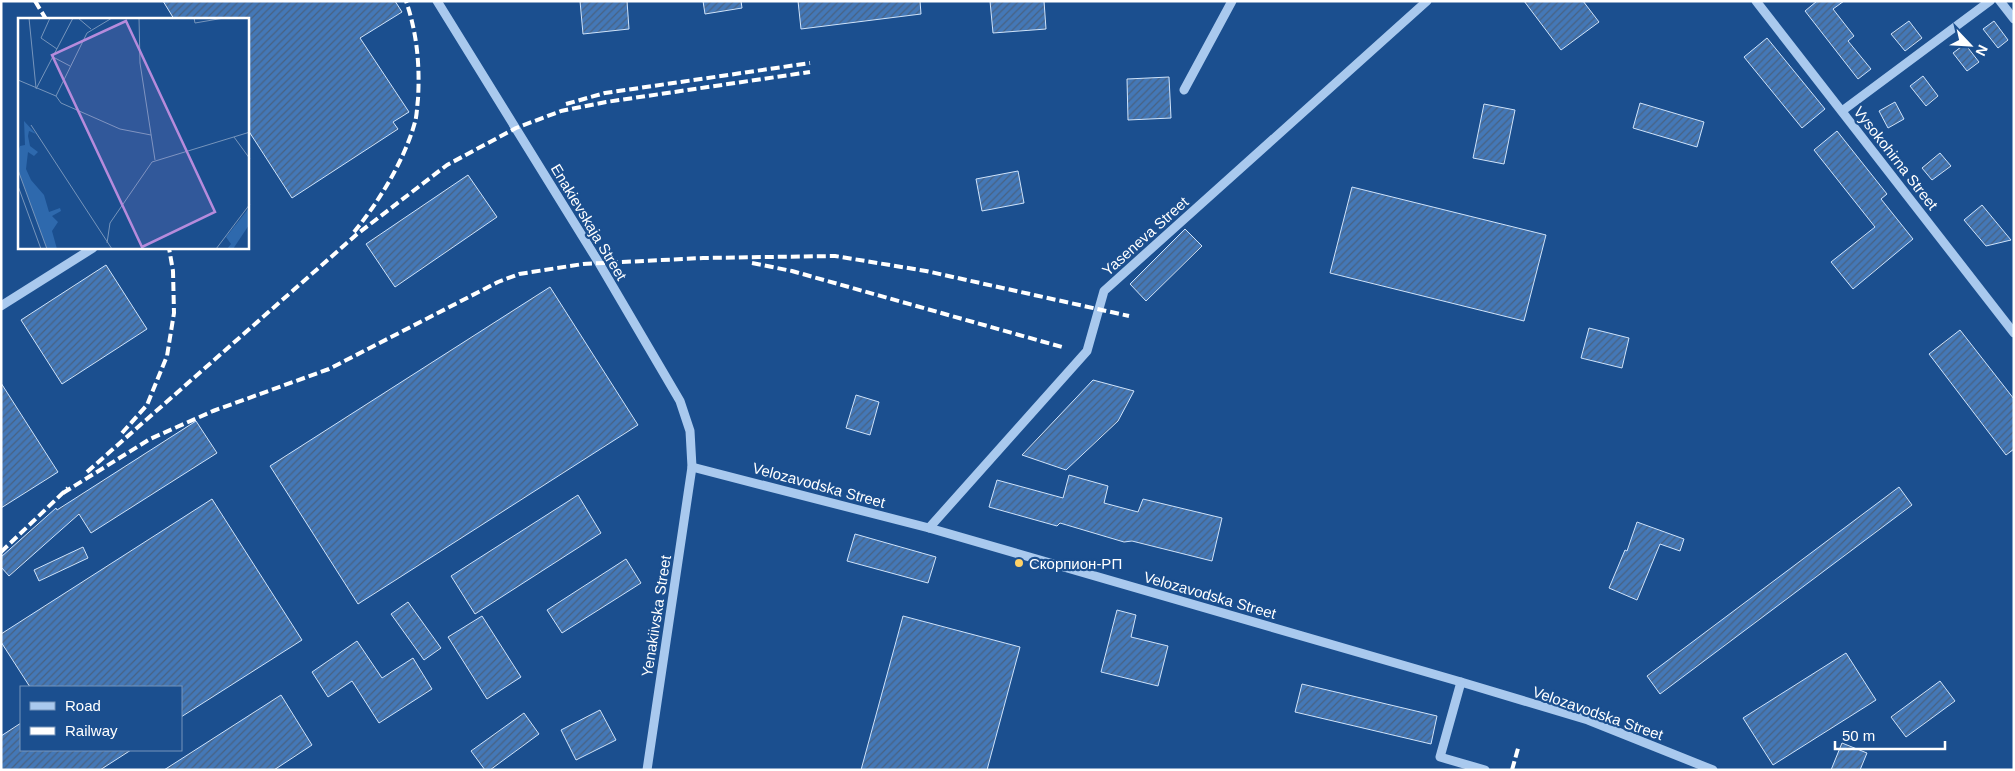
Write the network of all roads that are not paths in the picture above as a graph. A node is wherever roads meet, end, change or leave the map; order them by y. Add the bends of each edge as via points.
1 (437, 1) edge
2 (1232, 1) edge
3 (1427, 1) edge
4 (1756, 1) edge
5 (1990, 1) edge
6 (2000, 1) edge
7 (2014, 19) edge
8 (1184, 90) dead end
9 (1842, 111) junction
10 (91, 249) edge
11 (1, 306) edge
12 (2014, 333) edge
13 (692, 466) junction
14 (929, 528) junction
15 (1461, 682) junction
16 (647, 770) edge
17 (1485, 770) edge
18 (1713, 770) edge

1 - 13 street, Enakievskaja Street via 680,401 690,431
2 - 8 street
3 - 14 street, Yaseneva Street via 1104,291 1087,351
4 - 9 street, Vysokohirna Street
5 - 9 street
6 - 7 street
9 - 12 street, Vysokohirna Street
10 - 11 street
13 - 14 street, Velozavodska Street
13 - 16 street, Yenakiivska Street
14 - 15 street, Velozavodska Street
15 - 17 street via 1440,757
15 - 18 street, Velozavodska Street via 1588,720

